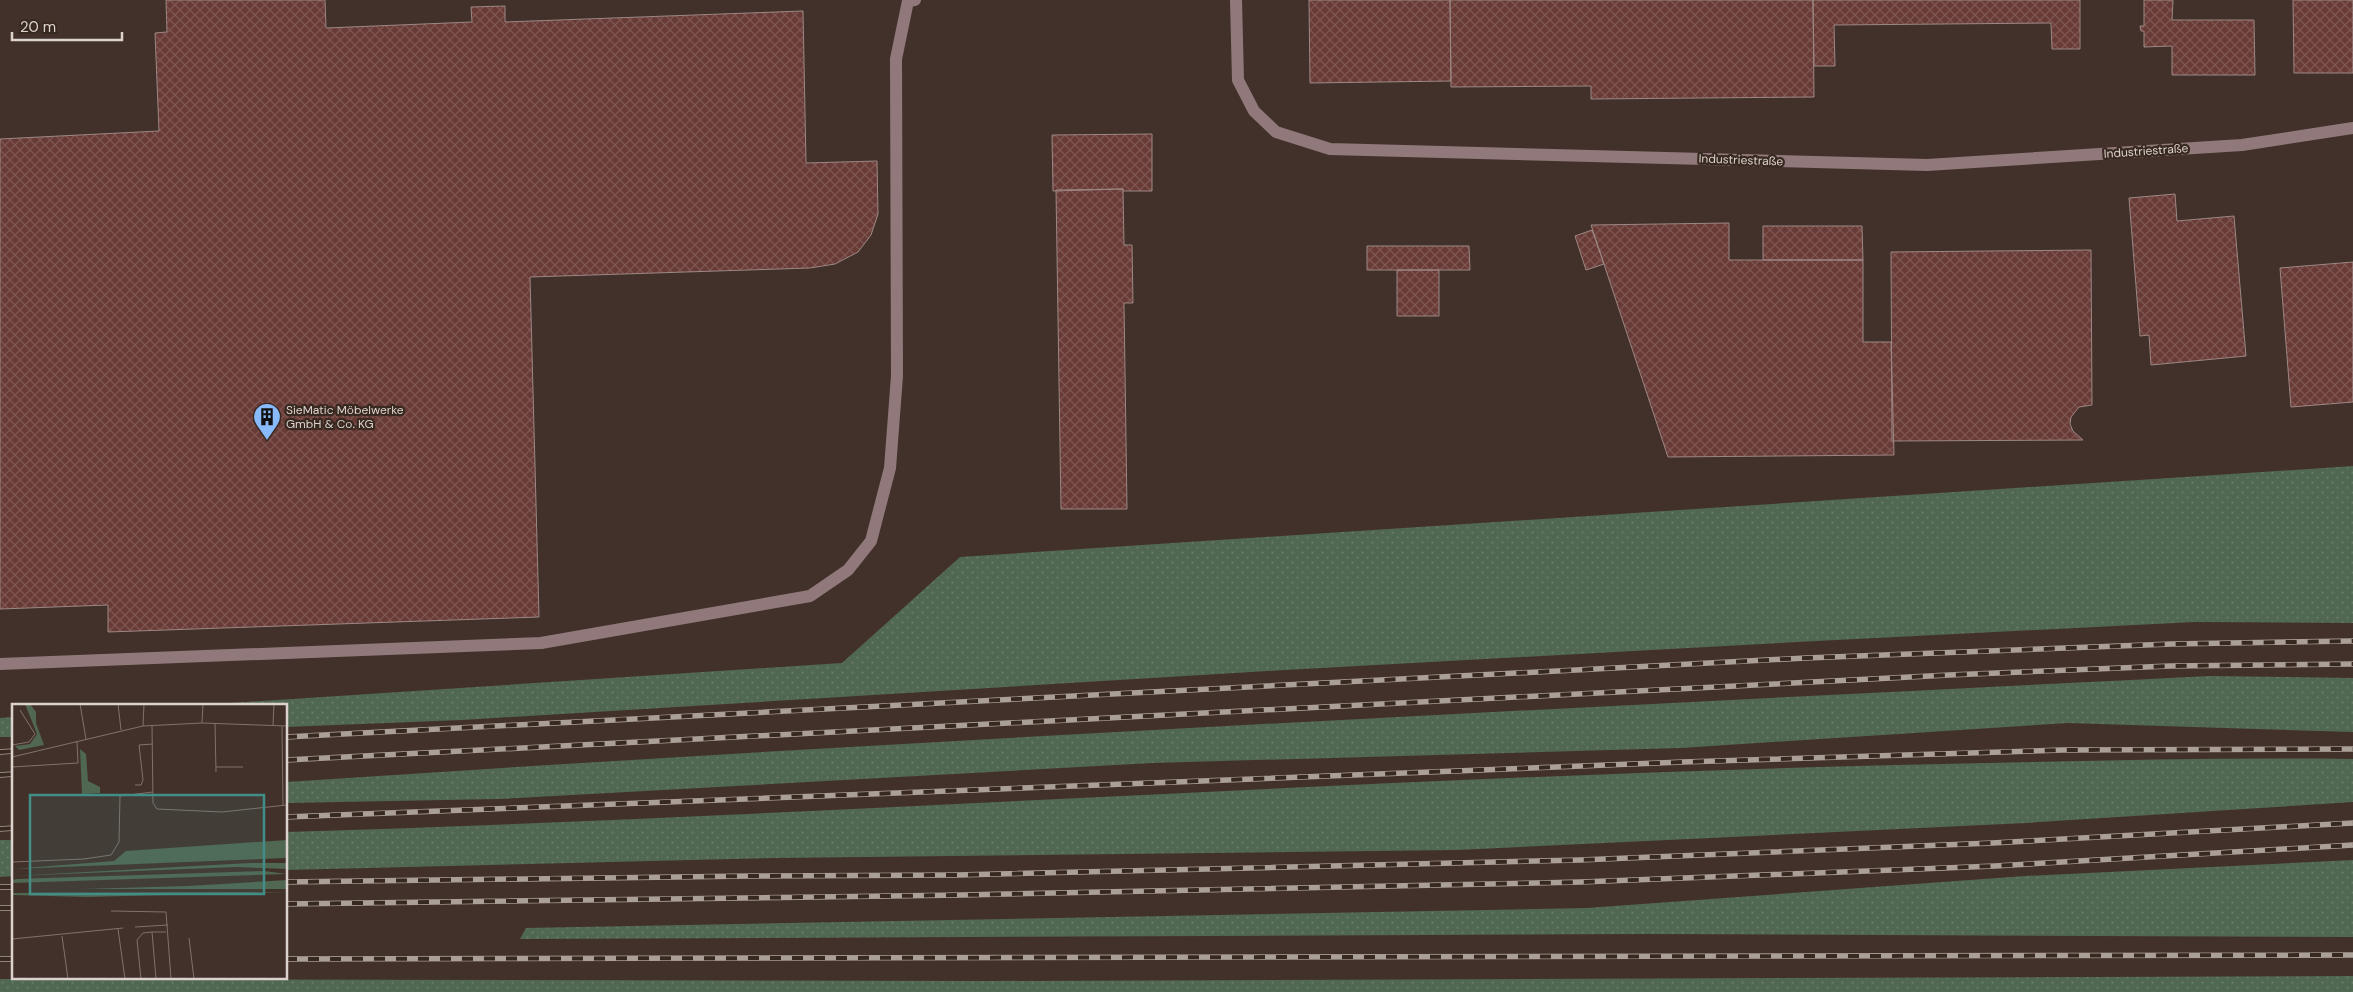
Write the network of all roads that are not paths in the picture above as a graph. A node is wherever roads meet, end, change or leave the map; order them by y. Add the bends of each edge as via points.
1 (914, 0) edge
2 (1236, 0) edge
3 (2353, 128) edge
4 (0, 664) edge

1 - 4 street via 908,1 896,58 897,376 890,468 871,541 848,570 810,596 541,643
2 - 3 street, Industriestraße via 1238,80 1254,112 1276,132 1330,149 1927,165 2242,145

